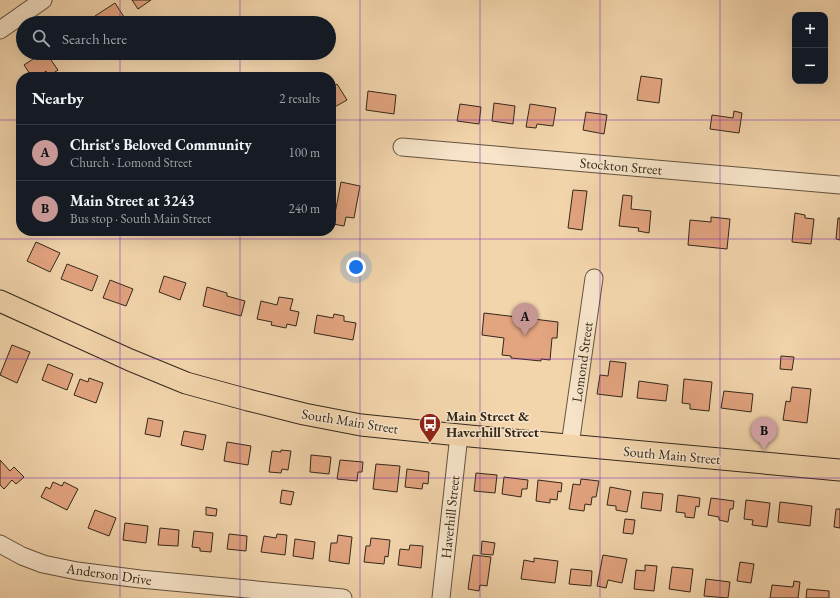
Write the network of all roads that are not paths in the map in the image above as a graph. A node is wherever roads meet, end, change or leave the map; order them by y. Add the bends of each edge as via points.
1 (43, 0) edge
2 (20, 16) edge
3 (16, 19) edge
4 (0, 30) edge
5 (402, 147) dead end
6 (840, 186) edge
7 (594, 278) dead end
8 (0, 301) edge
9 (459, 435) junction
10 (570, 445) junction
11 (840, 470) edge
12 (0, 544) edge
13 (343, 598) edge
14 (441, 598) edge

1 - 2 street
3 - 4 street
5 - 6 street, Stockton Street
7 - 10 street, Lomond Street
8 - 9 main road, South Main Street via 186,383 304,414 361,425
9 - 10 main road, South Main Street
9 - 14 street, Haverhill Street
10 - 11 main road, South Main Street
12 - 13 street, Anderson Drive via 36,562 77,571

